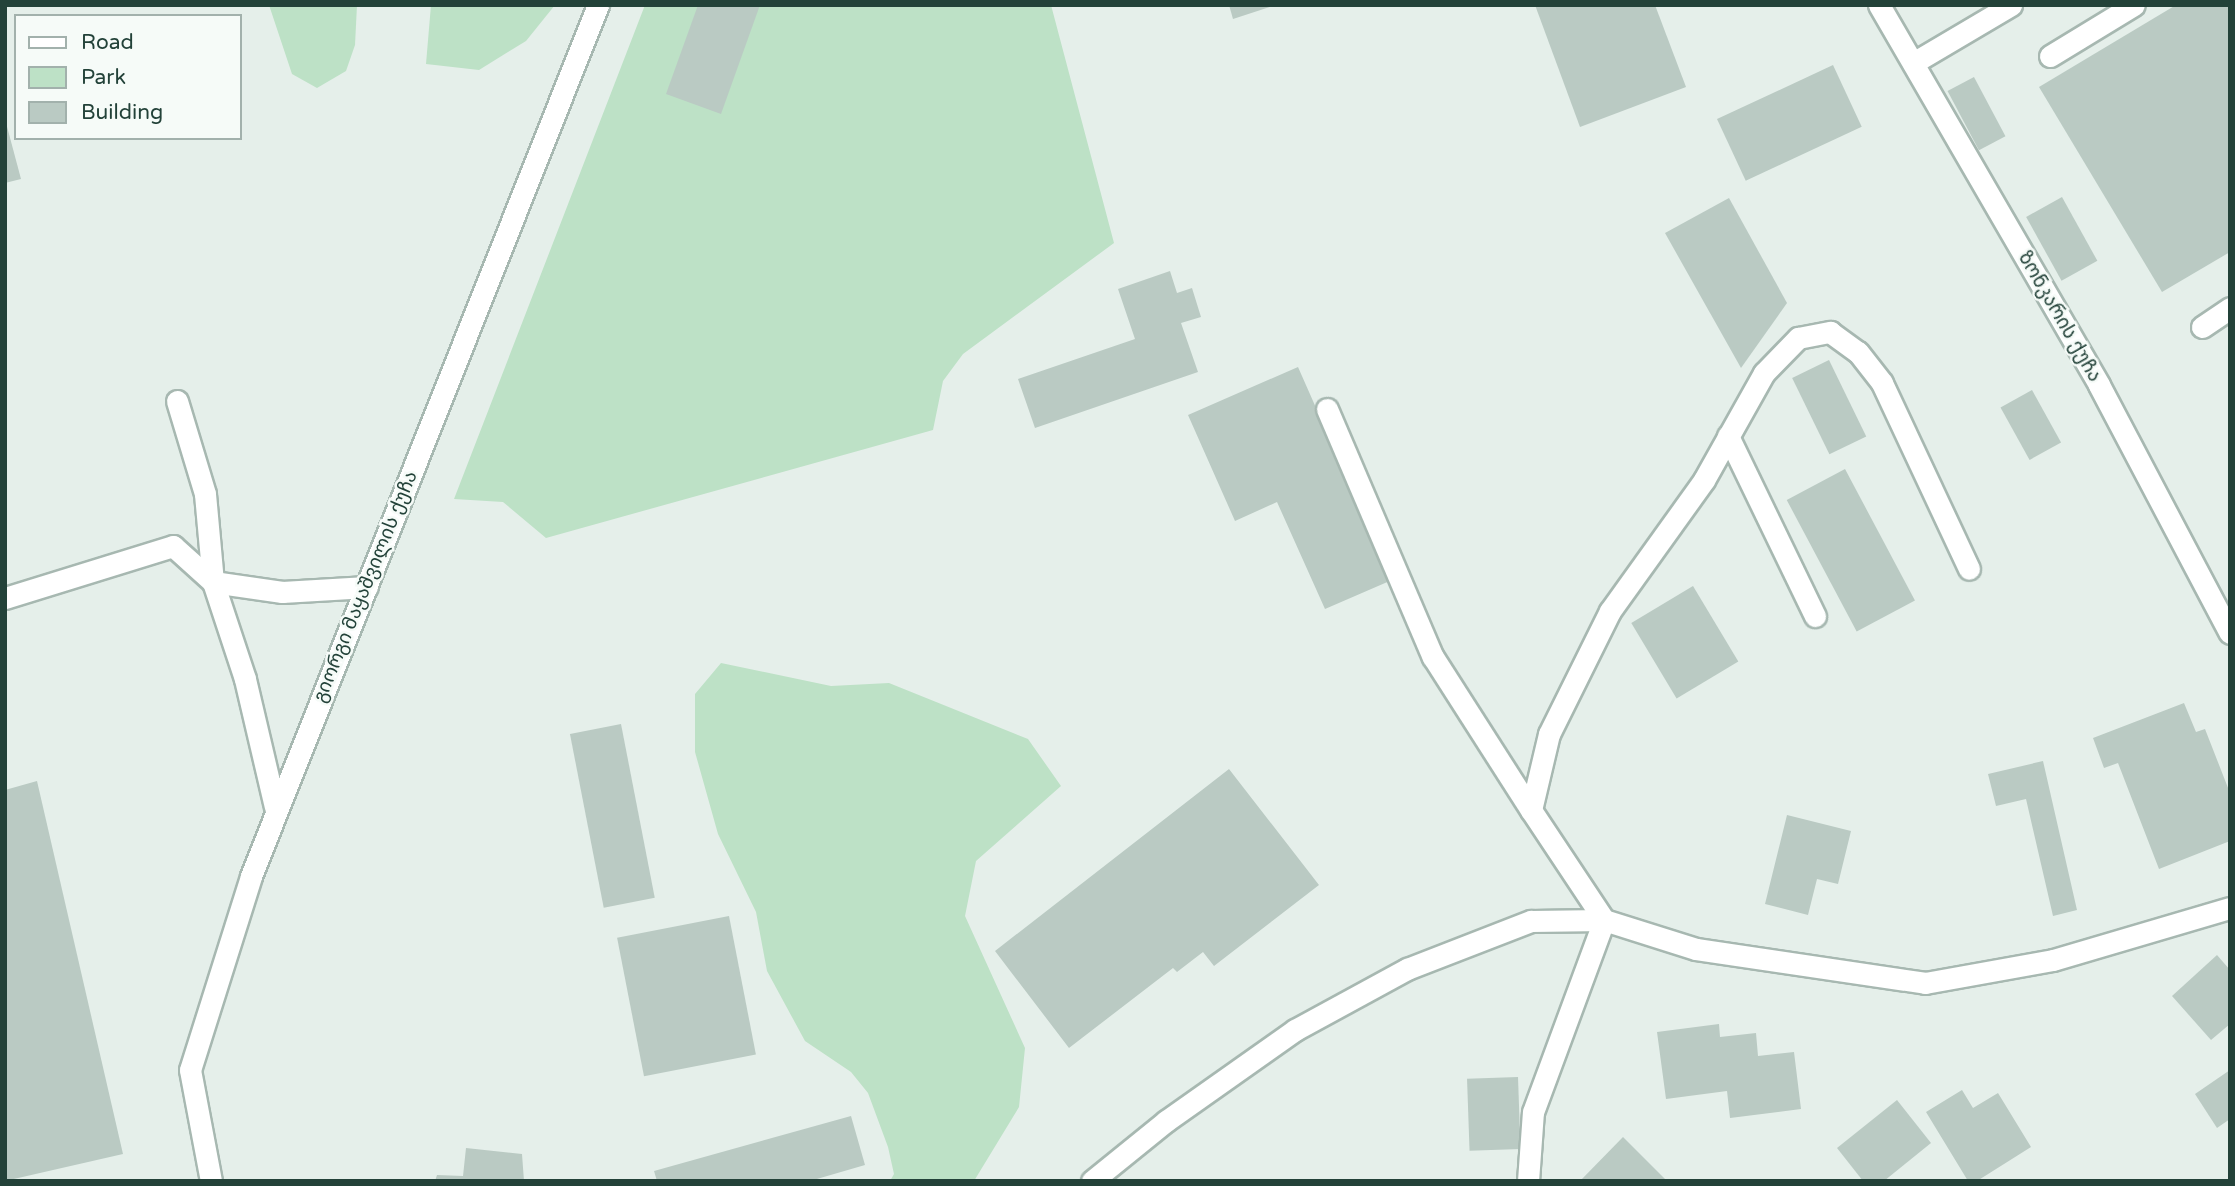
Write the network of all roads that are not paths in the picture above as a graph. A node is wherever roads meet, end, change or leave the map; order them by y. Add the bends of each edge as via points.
1 (598, 5) edge
2 (1879, 5) edge
3 (2011, 5) edge
4 (2134, 5) edge
5 (2050, 56) dead end
6 (1913, 63) junction
7 (2230, 308) edge
8 (2202, 327) dead end
9 (177, 401) dead end
10 (1327, 409) dead end
11 (1728, 436) junction
12 (1969, 569) dead end
13 (213, 582) junction
14 (367, 587) junction
15 (5, 598) edge
16 (1815, 616) dead end
17 (2230, 633) edge
18 (275, 807) junction
19 (1531, 810) junction
20 (2230, 908) edge
21 (1604, 920) junction
22 (211, 1181) edge
23 (1091, 1181) edge
24 (1528, 1181) edge

1 - 14 street, გიორგი მაყაშვილის ქუჩა
2 - 6 street, ზონკარის ქუჩა
3 - 6 street
4 - 5 street
6 - 17 street, ზონკარის ქუჩა via 2099,385
7 - 8 street
9 - 13 street via 205,494
10 - 19 street via 1433,657
11 - 12 street via 1764,373 1798,338 1830,332 1858,352 1882,383
11 - 16 street
11 - 19 street via 1704,480 1610,611 1549,734
13 - 14 street via 282,592
13 - 15 street via 173,546
13 - 18 street via 245,679
14 - 18 street, გიორგი მაყაშვილის ქუჩა
18 - 22 street, გიორგი მაყაშვილის ქუჩა via 190,1070
19 - 21 street
20 - 21 street via 2053,960 1925,983 1696,949
21 - 23 street via 1531,921 1407,969 1295,1030 1166,1121
21 - 24 street via 1533,1112

